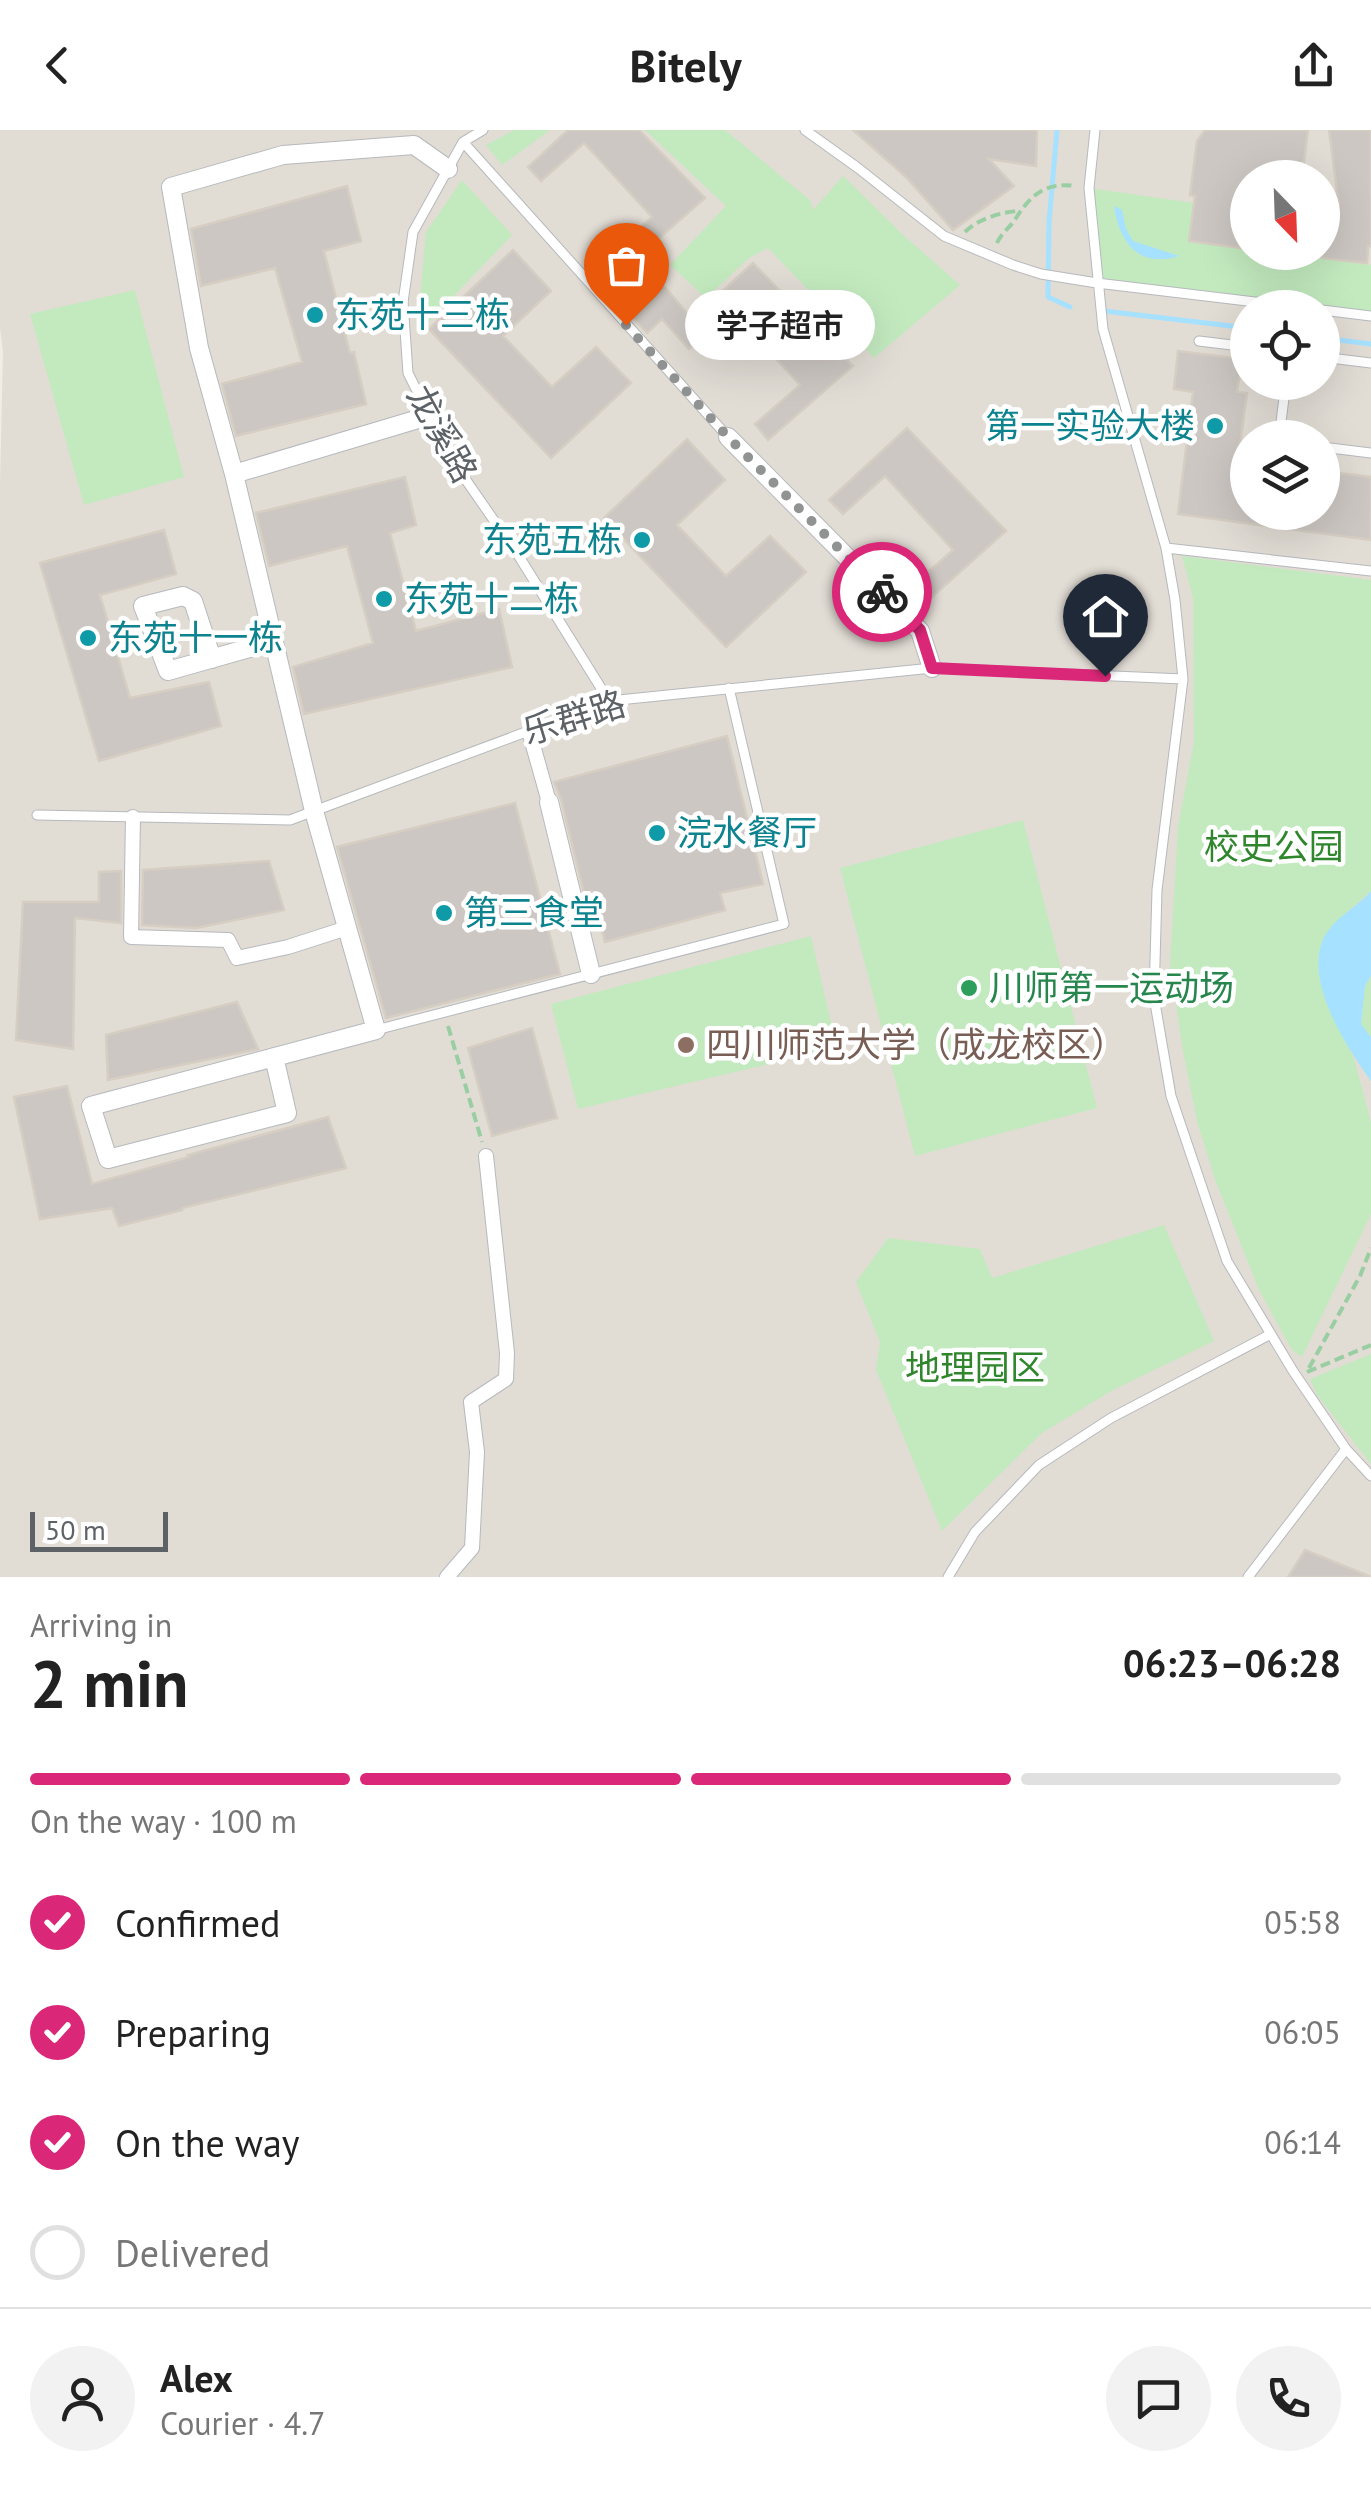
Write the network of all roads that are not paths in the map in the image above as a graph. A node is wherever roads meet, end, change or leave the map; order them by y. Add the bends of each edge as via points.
1 (482, 130) edge
2 (805, 130) edge
3 (1095, 130) edge
4 (463, 142) junction
5 (448, 169) junction
6 (1097, 282) junction
7 (1230, 299) edge
8 (1340, 312) edge
9 (1371, 316) edge
10 (1199, 341) dead end
11 (1230, 345) edge
12 (1340, 359) edge
13 (1371, 363) edge
14 (427, 414) junction
15 (728, 437) joint
16 (1340, 450) edge
17 (1371, 454) edge
18 (234, 474) junction
19 (1166, 548) junction
20 (1371, 571) edge
21 (274, 641) junction
22 (212, 659) junction
23 (932, 668) junction
24 (1183, 680) junction
25 (729, 688) junction
26 (610, 702) junction
27 (529, 730) junction
28 (549, 802) joint
29 (314, 811) junction
30 (37, 816) dead end
31 (133, 817) junction
32 (347, 928) junction
33 (590, 974) junction
34 (376, 1030) junction
35 (274, 1057) junction
36 (486, 1156) road end
37 (1271, 1334) junction
38 (1346, 1449) junction
39 (1371, 1476) edge
40 (447, 1577) edge
41 (948, 1577) edge
42 (1248, 1577) edge

1 - 4 lane, 龙溪路
2 - 6 lane via 944,236 1041,274
3 - 6 lane via 1089,188
4 - 5 lane, 龙溪路
4 - 15 lane
5 - 14 lane, 龙溪路 via 413,232 403,302 408,373
5 - 18 street via 414,145 283,155 171,187 199,348
6 - 7 lane
6 - 19 lane via 1103,329
8 - 9 lane
10 - 11 lane
12 - 13 lane
14 - 18 street
14 - 26 lane, 龙溪路
15 - 23 street via 920,630
16 - 17 lane
18 - 21 street
19 - 20 lane
19 - 24 lane
21 - 22 street
21 - 29 street
22 - 22 street via 168,671 144,606 184,596 193,601
23 - 24 lane, 乐群路
23 - 25 lane, 乐群路
24 - 37 lane via 1156,890 1154,996 1170,1096 1198,1178 1227,1260
25 - 26 lane, 乐群路
25 - 33 lane via 784,924
26 - 27 lane, 乐群路
27 - 28 street
27 - 29 lane, 乐群路
28 - 33 street
29 - 31 lane, 乐群路 via 290,820
29 - 32 street
30 - 31 lane, 乐群路
31 - 32 street via 131,937 228,940 236,958
32 - 34 street
33 - 34 lane
34 - 35 street
35 - 35 street via 91,1106 108,1159 287,1113
36 - 40 street via 506,1379 471,1402 477,1452 472,1548
37 - 38 lane
37 - 41 lane via 1110,1418 1039,1465 975,1532
38 - 39 lane
38 - 42 lane

